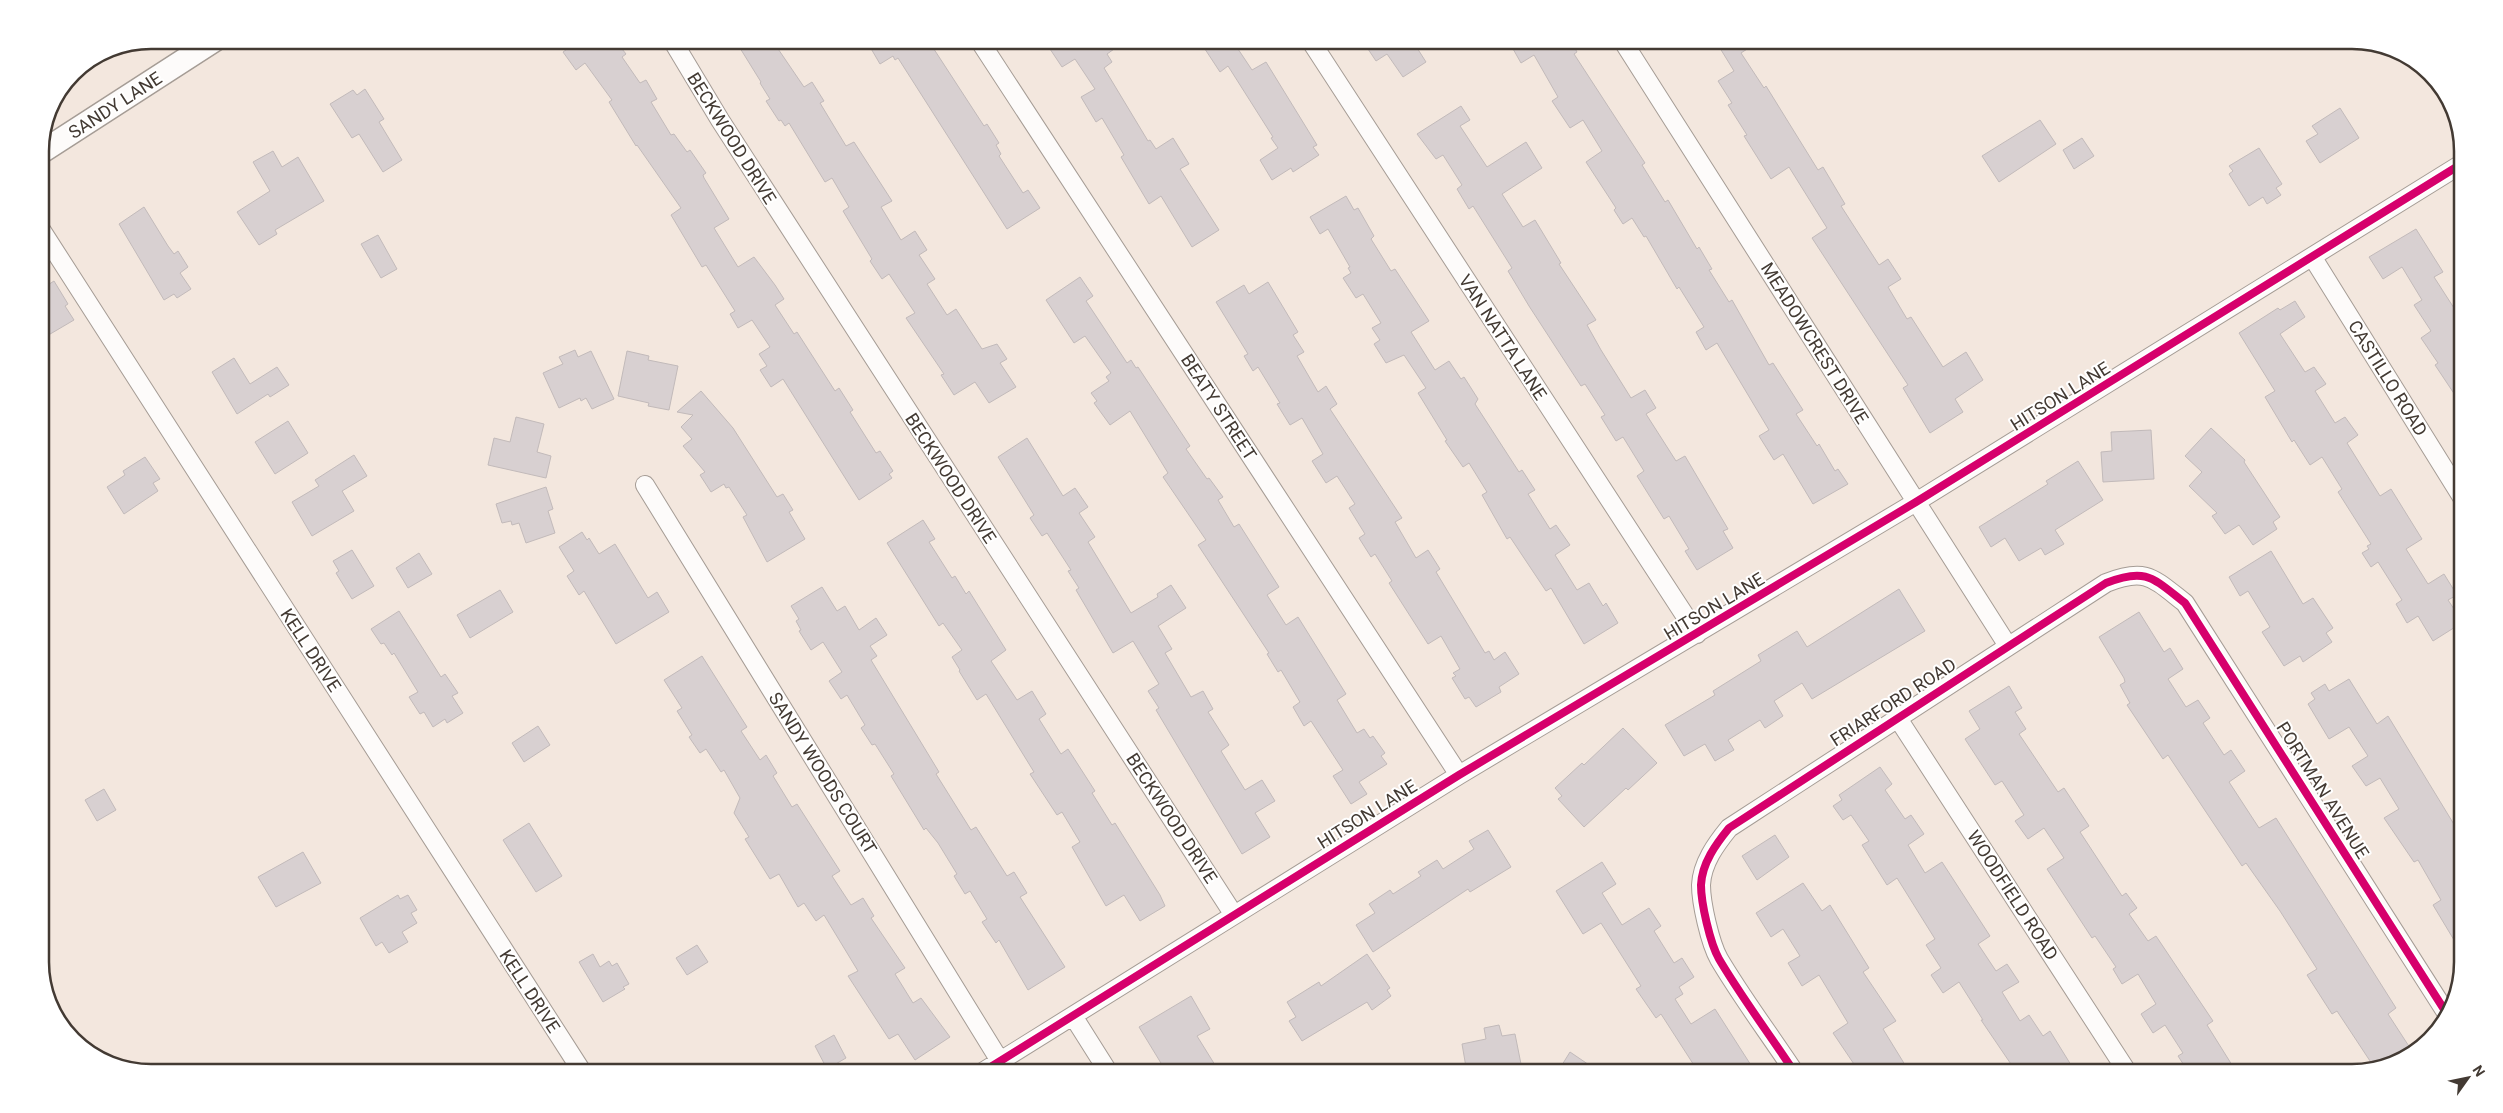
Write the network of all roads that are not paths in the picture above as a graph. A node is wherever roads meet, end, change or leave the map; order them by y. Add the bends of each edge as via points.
1 (201, 49) edge
2 (677, 49) edge
3 (985, 49) edge
4 (1316, 49) edge
5 (1628, 49) edge
6 (49, 147) edge
7 (2454, 169) edge
8 (49, 242) edge
9 (2312, 258) junction
10 (645, 485) dead end
11 (2454, 485) edge
12 (1916, 502) junction
13 (2166, 588) joint
14 (1697, 634) junction
15 (2008, 646) junction
16 (1897, 717) junction
17 (1459, 775) junction
18 (1234, 915) junction
19 (2444, 1009) edge
20 (1073, 1016) junction
21 (1000, 1061) junction
22 (577, 1064) edge
23 (995, 1064) edge
24 (1102, 1064) edge
25 (1789, 1064) edge
26 (2122, 1064) edge

1 - 6 street, SANDY LANE
2 - 18 street, BECKWOOD DRIVE via 720,120
3 - 17 street, BEATY STREET
4 - 14 street, VAN NATTA LANE
5 - 12 street, MEADOWCREST DRIVE
7 - 9 street, HITSON LANE
8 - 22 street, KELL DRIVE
9 - 11 street, CASTILLO ROAD
9 - 12 street, HITSON LANE
10 - 21 street, SANDY WOODS COURT
12 - 14 street, HITSON LANE
12 - 15 street, MEADOWCREST DRIVE
13 - 15 street, FRIARFORD ROAD via 2143,574 2125,575 2106,583
13 - 19 street, PORTMAN AVENUE via 2185,603 2203,627
14 - 17 street, HITSON LANE
15 - 16 street, FRIARFORD ROAD
16 - 25 street, FRIARFORD ROAD via 1729,828 1707,861 1701,884 1718,957
16 - 26 street, WOODFIELD ROAD
17 - 18 street, HITSON LANE
18 - 20 street, HITSON LANE
20 - 21 street, HITSON LANE
20 - 24 street
21 - 23 street, HITSON LANE

